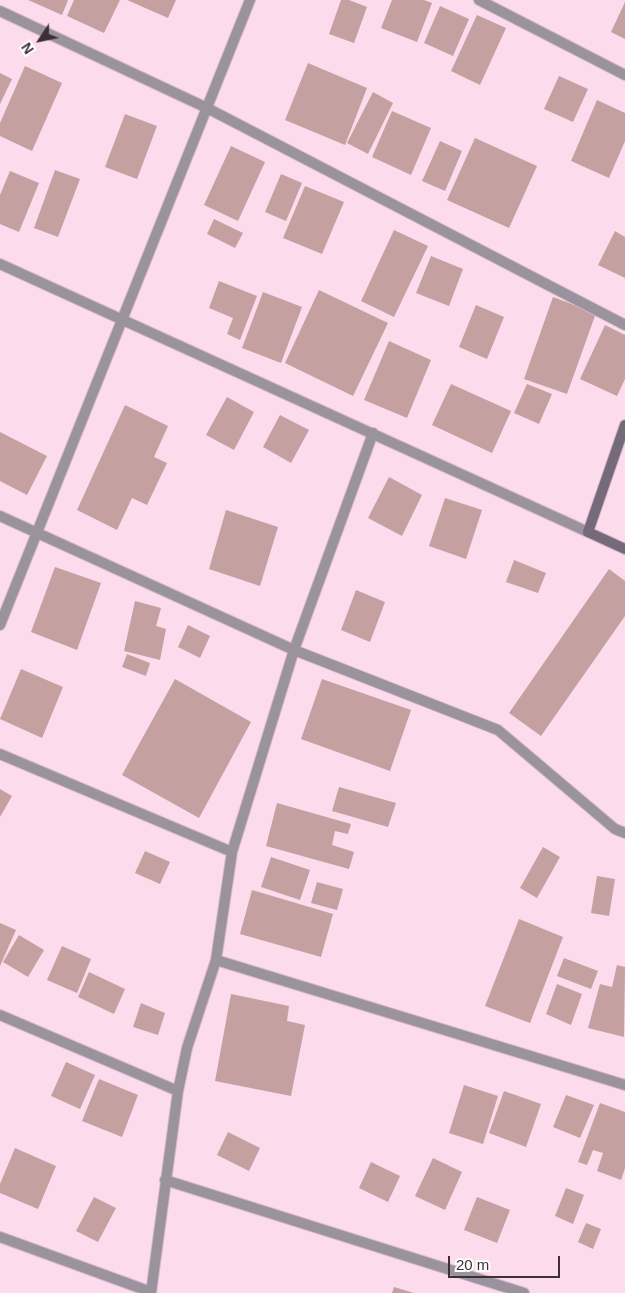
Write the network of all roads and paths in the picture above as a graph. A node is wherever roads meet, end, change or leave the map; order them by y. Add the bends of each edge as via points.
1 (250, 0) edge
2 (479, 0) edge
3 (0, 11) edge
4 (625, 75) edge
5 (207, 108) junction
6 (0, 264) edge
7 (121, 318) junction
8 (625, 325) edge
9 (625, 425) edge
10 (373, 433) junction
11 (0, 516) edge
12 (588, 532) junction
13 (37, 533) junction
14 (625, 549) edge
15 (0, 624) edge
16 (294, 650) junction
17 (0, 754) edge
18 (625, 833) edge
19 (232, 852) junction
20 (216, 960) junction
21 (0, 1015) edge
22 (625, 1085) edge
23 (178, 1091) junction
24 (165, 1180) junction
25 (0, 1237) edge
26 (151, 1293) edge
27 (524, 1293) edge

1 - 5 street
2 - 4 street
3 - 5 street
5 - 7 street
5 - 8 street
6 - 7 street
7 - 10 street
7 - 13 street
9 - 12 street
10 - 12 street
10 - 16 street
11 - 13 street
12 - 14 street
13 - 15 street
13 - 16 street
16 - 18 street via 498,730 615,829
16 - 19 street
17 - 19 street
19 - 20 street
20 - 22 street
20 - 23 street
21 - 23 street
23 - 24 street
24 - 26 street
24 - 27 street
25 - 26 street

